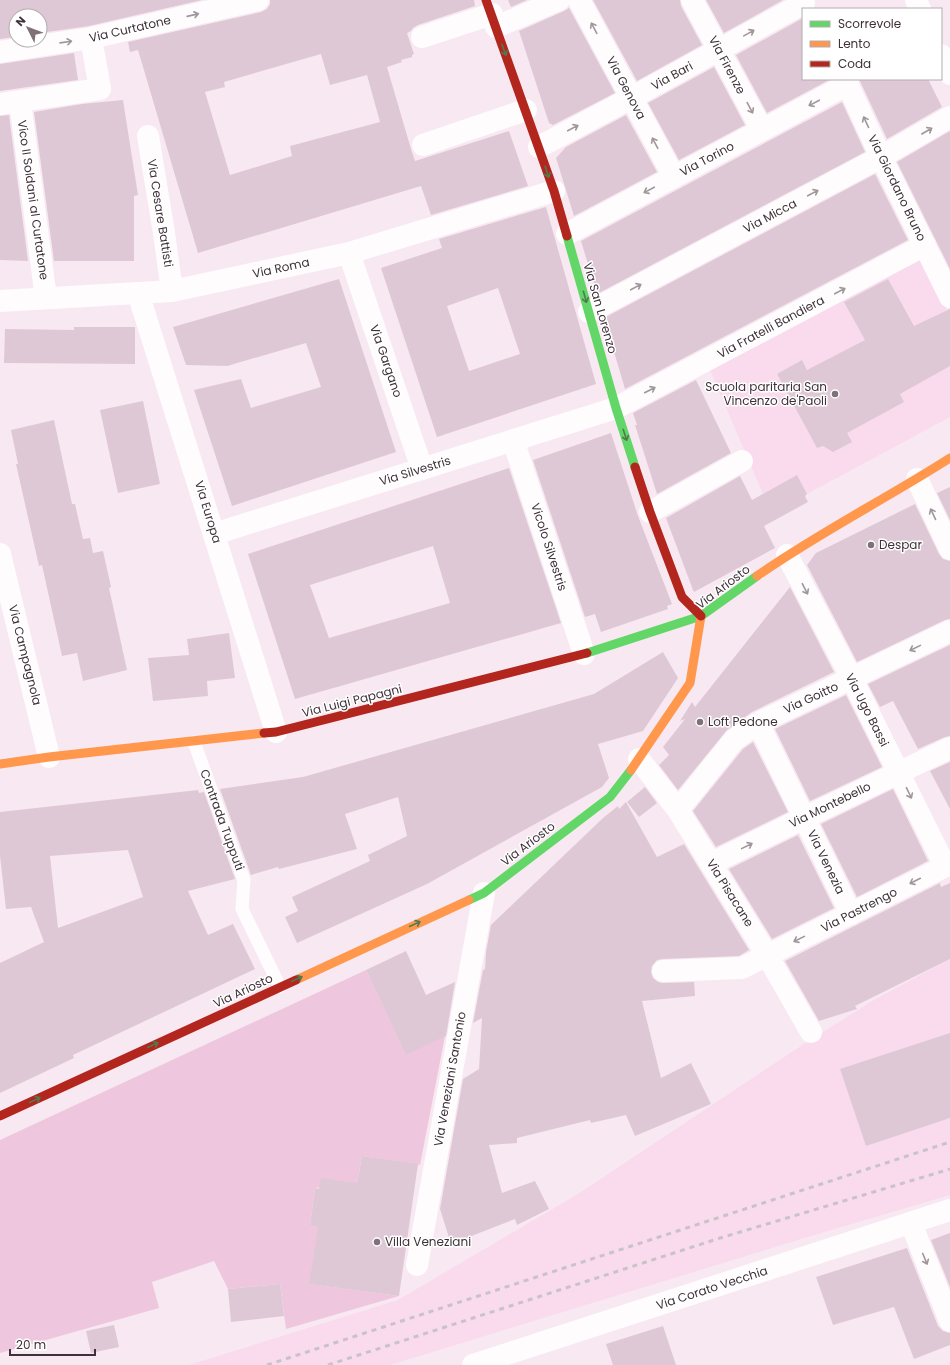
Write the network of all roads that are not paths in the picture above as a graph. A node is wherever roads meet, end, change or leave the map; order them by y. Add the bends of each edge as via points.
1 (258, 0) edge
2 (559, 0) edge
3 (579, 0) edge
4 (692, 0) edge
5 (805, 4) edge
6 (491, 14) edge
7 (422, 37) dead end
8 (91, 38) junction
9 (719, 50) junction
10 (0, 52) edge
11 (942, 57) edge
12 (950, 74) edge
13 (847, 82) edge
14 (632, 98) junction
15 (10, 103) edge
16 (526, 110) junction
17 (950, 117) edge
18 (762, 130) junction
19 (148, 136) dead end
20 (422, 145) dead end
21 (539, 147) junction
22 (881, 157) junction
23 (674, 177) junction
24 (554, 191) junction
25 (567, 234) junction
26 (925, 246) junction
27 (349, 253) junction
28 (172, 291) junction
29 (138, 292) junction
30 (950, 297) edge
31 (46, 298) junction
32 (0, 301) edge
33 (589, 312) junction
34 (616, 408) junction
35 (513, 440) junction
36 (950, 458) edge
37 (742, 462) dead end
38 (422, 469) junction
39 (917, 479) junction
40 (650, 512) junction
41 (214, 534) junction
42 (950, 549) edge
43 (0, 554) edge
44 (787, 555) junction
45 (701, 616) junction
46 (950, 631) edge
47 (584, 654) junction
48 (852, 679) junction
49 (758, 723) junction
50 (276, 732) junction
51 (194, 742) junction
52 (950, 748) edge
53 (50, 757) junction
54 (639, 760) junction
55 (0, 764) edge
56 (899, 772) junction
57 (678, 810) junction
58 (804, 818) junction
59 (712, 864) junction
60 (948, 865) edge
61 (484, 893) junction
62 (851, 914) junction
63 (767, 955) junction
64 (663, 971) dead end
65 (280, 987) junction
66 (812, 1032) dead end
67 (0, 1116) edge
68 (950, 1210) edge
69 (911, 1223) junction
70 (417, 1265) dead end
71 (950, 1321) edge
72 (474, 1365) edge

8 -> 1 street, Via Curtatone
2 - 6 street
14 -> 3 street, Via Genova
4 - 9 street, Via Firenze
9 -> 5 street, Via Bari
6 - 7 street
6 -> 16 street, Via San Lorenzo
10 -> 8 street, Via Curtatone
8 - 15 street via 100,89
9 - 14 street, Via Bari
9 -> 18 street, Via Firenze
11 - 12 street
13 -> 18 street, Via Torino
22 -> 13 street, Via Giordano Bruno
21 -> 14 street, Via Bari
23 -> 14 street, Via Genova
15 - 31 street, Vico II Soldani al Curtatone
16 - 20 street
16 - 21 street, Via San Lorenzo
22 -> 17 street, Via Micca
18 - 23 street, Via Torino
19 - 28 street, Via Cesare Battisti
21 -> 24 street, Via San Lorenzo
22 - 26 street, Via Giordano Bruno
33 -> 22 street, Via Micca
23 -> 25 street, Via Torino
24 - 25 street, Via San Lorenzo
24 - 27 street, Via Roma
25 -> 33 street, Via San Lorenzo
26 - 30 street, Via Giordano Bruno
34 -> 26 street, Via Fratelli Bandiera
27 - 28 street, Via Roma
27 - 38 street, Via Gargano
28 - 29 street, Via Roma
29 - 31 street, Via Roma
29 - 41 street, Via Europa
31 - 32 street, Via Roma
33 - 34 street, Via San Lorenzo
34 - 35 street, Via Silvestris
34 -> 40 street, Via San Lorenzo
35 - 38 street, Via Silvestris
35 - 47 street, Vicolo Silvestris
36 - 39 street, Via Ariosto
37 - 40 street
38 - 41 street, Via Silvestris
42 -> 39 street
39 - 44 street, Via Ariosto
40 - 45 street, Via San Lorenzo via 682,597
41 - 50 street, Via Europa
43 - 53 street, Via Campagnola
44 - 45 street, Via Ariosto
44 -> 48 street, Via Ugo Bassi
45 - 47 street, Via Luigi Papagni
45 - 54 street, Via Ariosto via 690,683
46 -> 48 street, Via Goitto
47 - 50 street, Via Luigi Papagni
48 - 49 street, Via Goitto
48 - 56 street, Via Ugo Bassi
49 - 57 street, Via Goitto via 734,740
49 - 58 street, Via Venezia
50 - 51 street, Via Luigi Papagni
51 - 53 street, Via Luigi Papagni
51 - 65 lane, Contrada Tupputi via 244,880 242,909
52 - 56 street, Via Montebello
53 - 55 street, Via Luigi Papagni
54 - 57 street, Via Pisacane
54 - 61 street, Via Ariosto via 610,797
56 - 58 street, Via Montebello
56 -> 60 street, Via Ugo Bassi
57 - 59 street, Via Pisacane
59 -> 58 street, Via Montebello
58 - 62 street, Via Venezia
59 - 63 street, Via Pisacane
60 -> 62 street, Via Pastrengo
65 -> 61 street, Via Ariosto
61 - 70 street, Via Veneziani Santonio
62 -> 63 street, Via Pastrengo
63 - 64 street, Via Pastrengo via 742,968
63 - 66 street, Via Pisacane
67 -> 65 street, Via Ariosto
68 - 69 street, Via Corato Vecchia
69 -> 71 street
69 - 72 street, Via Corato Vecchia

